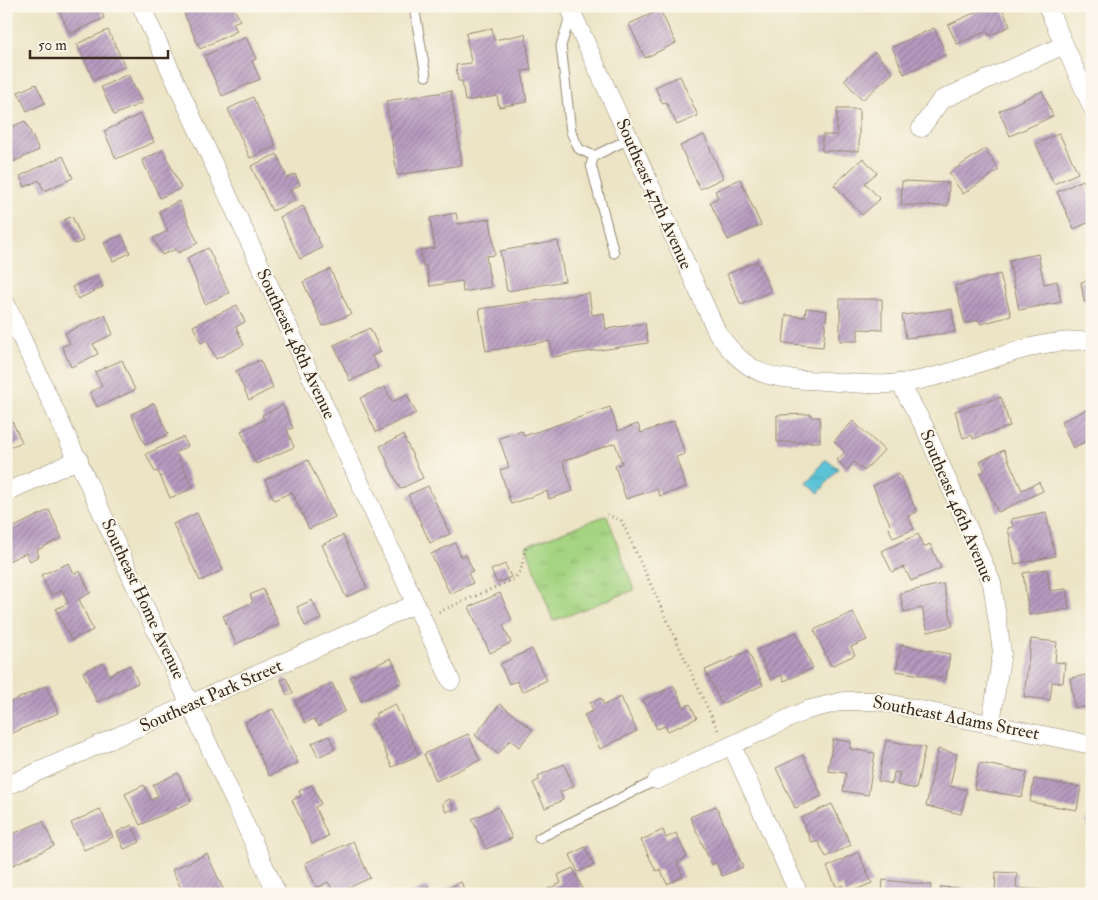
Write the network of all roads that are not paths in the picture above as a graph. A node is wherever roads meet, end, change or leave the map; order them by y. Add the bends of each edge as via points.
1 (141, 6) edge
2 (414, 6) edge
3 (1047, 6) edge
4 (570, 9) edge
5 (1064, 45) junction
6 (426, 76) dead end
7 (1092, 107) edge
8 (921, 128) dead end
9 (629, 139) junction
10 (594, 156) junction
11 (614, 254) dead end
12 (8, 313) edge
13 (1092, 340) edge
14 (900, 383) junction
15 (79, 458) junction
16 (6, 492) edge
17 (419, 612) junction
18 (451, 681) dead end
19 (191, 705) junction
20 (991, 723) junction
21 (1092, 745) edge
22 (727, 748) junction
23 (657, 780) joint
24 (6, 786) edge
25 (539, 838) dead end
26 (278, 894) edge
27 (799, 894) edge

1 - 17 street, Southeast 48th Avenue
2 - 6 lane
3 - 5 street
4 - 9 street, Southeast 47th Avenue
4 - 10 lane via 561,46 571,132 579,149
5 - 7 street
5 - 8 street via 942,100
9 - 10 lane
9 - 14 street, Southeast 47th Avenue via 717,332 733,355 755,371 785,379
10 - 11 lane via 590,166
12 - 15 street, Southeast Home Avenue
13 - 14 street via 1054,342 970,368
14 - 20 street, Southeast 46th Avenue via 924,426 992,583 1002,652
15 - 16 street
15 - 19 street, Southeast Home Avenue
17 - 18 street, Southeast 48th Avenue
17 - 19 street, Southeast Park Street
19 - 24 street, Southeast Park Street
19 - 26 street, Southeast Home Avenue
20 - 21 street, Southeast Adams Street
20 - 22 street, Southeast Adams Street via 877,701 844,701 807,710
22 - 23 street, Southeast Adams Street
22 - 27 street
23 - 25 lane

